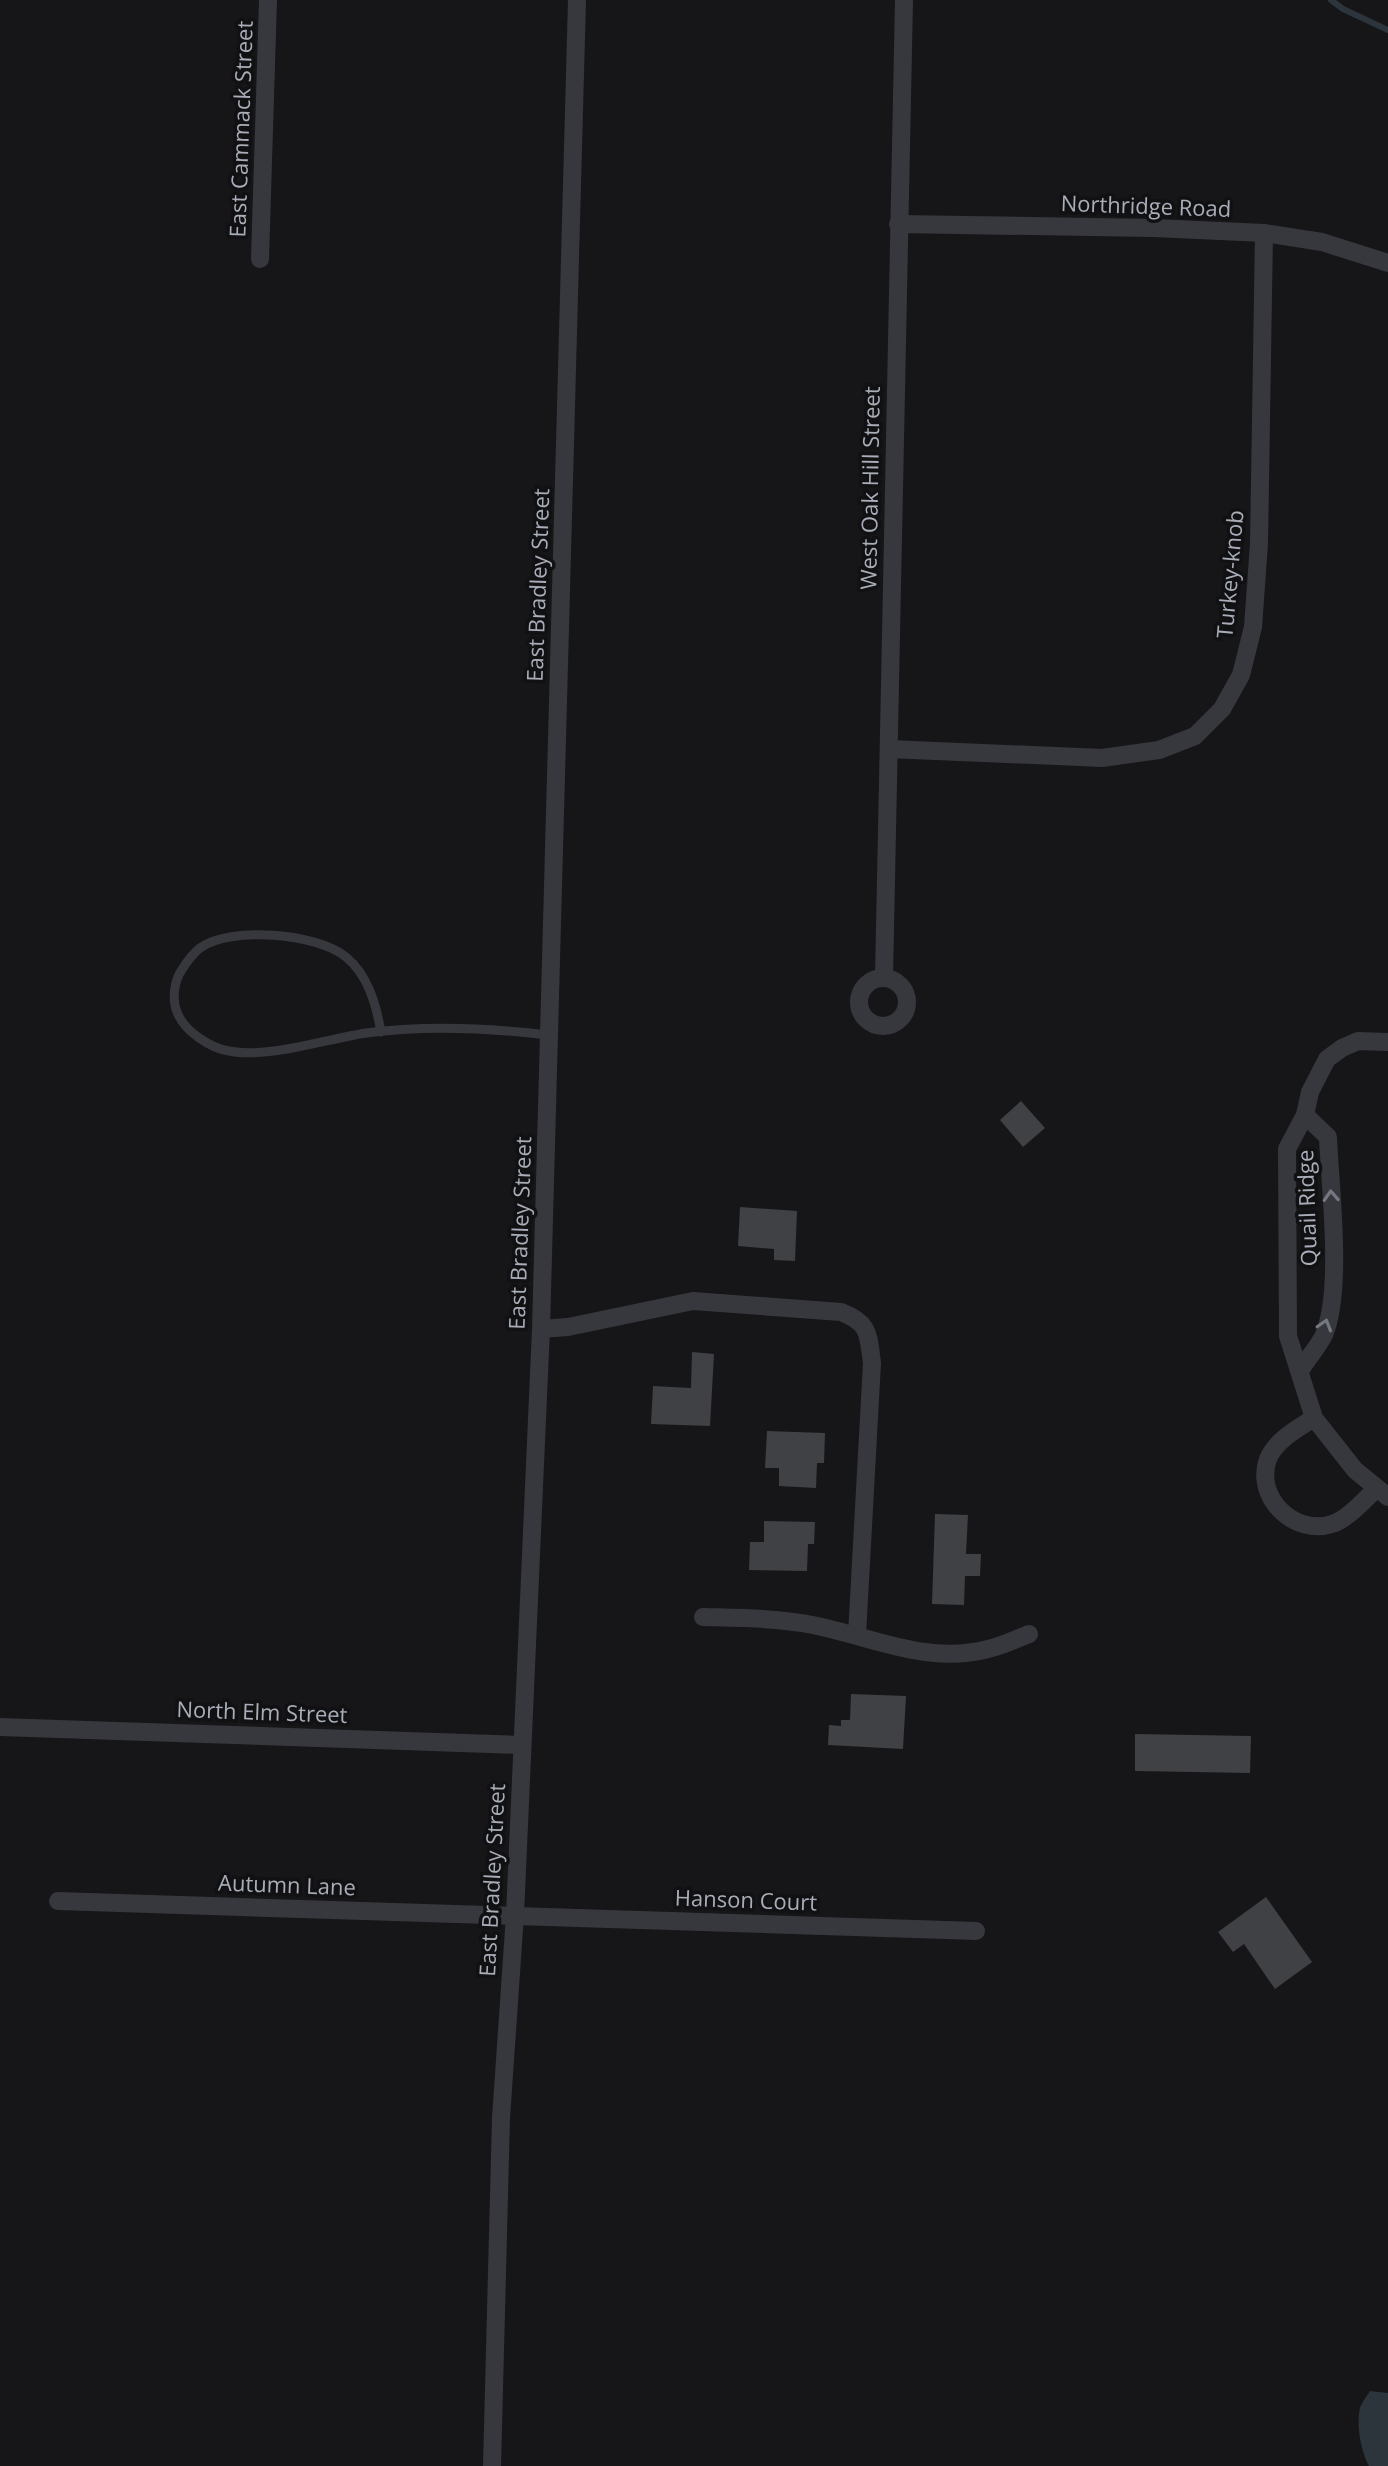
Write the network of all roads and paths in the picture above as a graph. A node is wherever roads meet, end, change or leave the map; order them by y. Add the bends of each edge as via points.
1 (268, 0) edge
2 (577, 0) edge
3 (904, 0) edge
4 (898, 224) junction
5 (1264, 233) junction
6 (260, 259) dead end
7 (1388, 263) edge
8 (889, 749) junction
9 (884, 977) dead end
10 (381, 1032) junction
11 (548, 1035) junction
12 (1388, 1042) edge
13 (1305, 1115) junction
14 (541, 1329) junction
15 (1300, 1371) junction
16 (1314, 1418) junction
17 (1382, 1493) edge
18 (703, 1617) dead end
19 (1029, 1634) dead end
20 (857, 1635) junction
21 (0, 1727) edge
22 (521, 1745) junction
23 (58, 1901) dead end
24 (515, 1915) junction
25 (976, 1931) dead end
26 (492, 2466) edge

1 - 6 street, East Cammack Street
2 - 11 street, East Bradley Street
3 - 4 street, West Oak Hill Street
4 - 5 street, Northridge Road
4 - 8 street, West Oak Hill Street
5 - 7 street, Northridge Road via 1322,242
5 - 8 street, Turkey-knob via 1253,627 1241,675 1222,709 1195,736 1171,746 1102,758
8 - 9 street, West Oak Hill Street
10 - 10 lane via 253,1054 227,1051 193,1032 178,1015 177,978 200,948 215,941 251,935 296,937 344,955 360,972
10 - 11 lane via 501,1029
11 - 14 street, East Bradley Street
12 - 13 street via 1358,1041 1327,1059
13 - 15 street, Quail Ridge via 1287,1149 1288,1336
15 -> 13 street, Quail Ridge via 1324,1335 1332,1301 1328,1137
14 - 20 street via 693,1301 841,1312 865,1325 872,1363
14 - 22 street, East Bradley Street
15 - 16 street, Quail Ridge
16 - 17 street, Quail Ridge via 1330,1442
16 - 17 street via 1283,1438 1268,1459 1271,1500 1291,1521 1314,1528 1336,1523
18 - 20 street via 778,1619
19 - 20 street via 955,1654 917,1653
21 - 22 street, North Elm Street
22 - 24 street, East Bradley Street
23 - 24 street, Autumn Lane
24 - 25 street, Hanson Court
24 - 26 street, East Bradley Street via 501,2118

